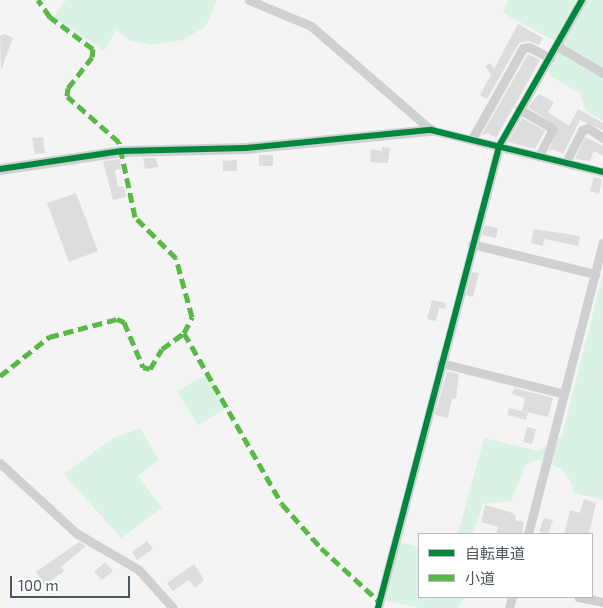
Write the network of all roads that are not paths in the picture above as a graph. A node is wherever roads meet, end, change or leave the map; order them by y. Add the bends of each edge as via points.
1 (249, 0) edge
2 (582, 0) edge
3 (557, 46) junction
4 (550, 58) junction
5 (603, 73) edge
6 (520, 110) junction
7 (431, 130) junction
8 (603, 138) edge
9 (472, 139) junction
10 (499, 146) junction
11 (539, 156) junction
12 (566, 162) junction
13 (0, 169) edge
14 (603, 172) edge
15 (603, 242) edge
16 (472, 244) junction
17 (595, 274) junction
18 (441, 363) junction
19 (564, 394) junction
20 (0, 463) edge
21 (528, 533) edge
22 (583, 598) edge
23 (603, 602) edge
24 (173, 608) edge
25 (378, 608) edge

1 - 7 street via 311,26
2 - 3 street
3 - 4 street
3 - 5 street
4 - 6 street
4 - 9 street via 529,46 523,48
6 - 10 street
6 - 11 street via 553,129
7 - 9 street
7 - 13 street via 246,148 122,151
8 - 12 street via 588,128 582,130
9 - 10 street
10 - 11 street
10 - 16 street
11 - 12 street
12 - 14 street
15 - 17 street
16 - 17 street
16 - 18 street
17 - 19 street
18 - 19 street
18 - 25 street
19 - 21 street
20 - 24 street via 76,533 139,570
22 - 23 street

